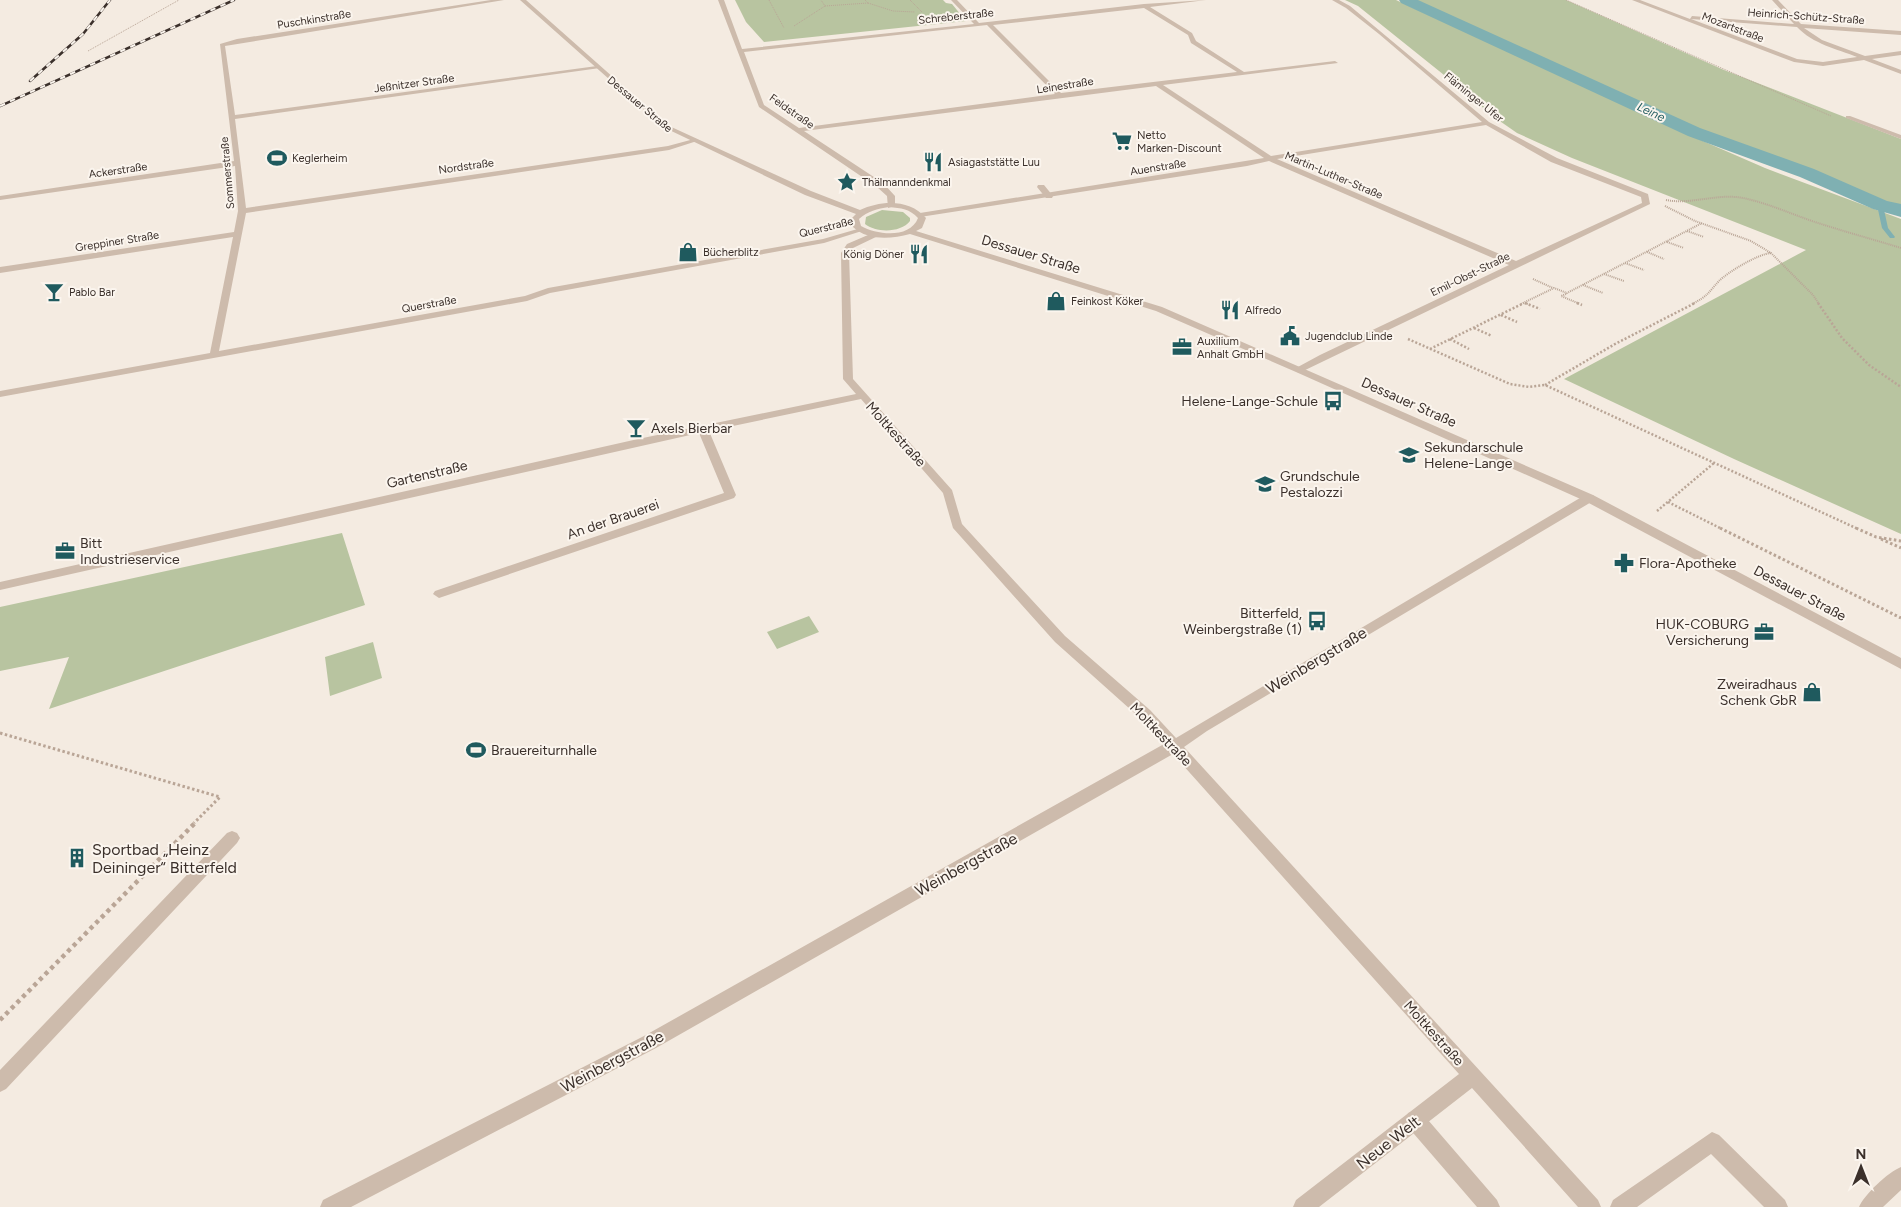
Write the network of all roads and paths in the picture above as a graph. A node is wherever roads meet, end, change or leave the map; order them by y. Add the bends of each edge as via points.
1 (179, 0) edge
2 (501, 0) edge
3 (523, 0) edge
4 (721, 0) edge
5 (769, 0) edge
6 (865, 0) edge
7 (910, 0) edge
8 (954, 0) edge
9 (1203, 0) edge
10 (1335, 0) edge
11 (1566, 0) edge
12 (1635, 0) edge
13 (1775, 0) edge
14 (825, 6) dead end
15 (1144, 6) junction
16 (922, 12) dead end
17 (1679, 17) junction
18 (988, 23) junction
19 (977, 24) junction
20 (1798, 25) junction
21 (785, 32) dead end
22 (1901, 33) edge
23 (221, 47) joint
24 (88, 51) dead end
25 (741, 51) junction
26 (1901, 53) edge
27 (1861, 58) junction
28 (1335, 63) dead end
29 (597, 68) junction
30 (1901, 72) edge
31 (1244, 74) junction
32 (1156, 83) junction
33 (1059, 95) junction
34 (232, 117) junction
35 (1848, 117) dead end
36 (1835, 118) dead end
37 (1487, 123) junction
38 (799, 130) junction
39 (1901, 137) edge
40 (694, 141) junction
41 (1270, 159) junction
42 (238, 163) junction
43 (1041, 187) dead end
44 (1050, 196) junction
45 (1645, 197) junction
46 (0, 198) edge
47 (891, 206) junction
48 (242, 212) junction
49 (860, 213) junction
50 (920, 215) junction
51 (1702, 223) junction
52 (861, 230) junction
53 (1687, 231) junction
54 (910, 232) junction
55 (238, 234) junction
56 (875, 234) junction
57 (1704, 237) dead end
58 (1666, 242) junction
59 (1684, 248) dead end
60 (1901, 248) edge
61 (1646, 252) junction
62 (1770, 253) junction
63 (1664, 259) dead end
64 (1625, 263) junction
65 (1515, 264) junction
66 (0, 270) edge
67 (1644, 270) dead end
68 (1604, 274) junction
69 (1624, 281) dead end
70 (1582, 285) junction
71 (1566, 293) junction
72 (1603, 293) dead end
73 (1525, 302) junction
74 (1582, 305) dead end
75 (1540, 309) dead end
76 (1500, 314) junction
77 (1517, 322) dead end
78 (1473, 328) junction
79 (1385, 329) junction
80 (1492, 336) dead end
81 (1449, 339) junction
82 (1430, 349) junction
83 (1469, 349) dead end
84 (214, 355) junction
85 (1299, 370) junction
86 (1545, 385) junction
87 (1901, 387) edge
88 (0, 394) edge
89 (862, 396) junction
90 (703, 429) junction
91 (1714, 463) junction
92 (1589, 498) junction
93 (1668, 502) junction
94 (1640, 525) junction
95 (1876, 537) junction
96 (1901, 541) edge
97 (1901, 548) edge
98 (0, 586) edge
99 (439, 594) dead end
100 (1901, 618) edge
101 (1901, 664) edge
102 (0, 733) edge
103 (1174, 746) junction
104 (232, 838) dead end
105 (0, 1020) edge
106 (1472, 1076) junction
107 (0, 1084) edge
108 (1415, 1120) junction
109 (1901, 1177) edge
110 (330, 1207) edge
111 (1303, 1207) edge
112 (1490, 1207) edge
113 (1591, 1207) edge
114 (1620, 1207) edge
115 (1778, 1207) edge
116 (1869, 1207) edge

1 - 24 path
2 - 23 street, Puschkinstraße via 237,41
3 - 29 street, Dessauer Straße
4 - 25 street, Feldstraße
5 - 21 path
6 - 14 path via 868,3
7 - 16 path
8 - 19 street
9 - 15 street, Schreberstraße
10 - 37 street, Fläminger Ufer via 1381,33
11 - 36 path
12 - 17 street, Mozartstraße
13 - 20 street
15 - 18 street, Schreberstraße
15 - 31 street via 1190,34 1193,42
17 - 20 street, Heinrich-Schütz-Straße
17 - 27 street, Mozartstraße via 1796,61 1823,64
18 - 19 street, Schreberstraße
18 - 33 street
19 - 25 street, Schreberstraße
20 - 22 street, Heinrich-Schütz-Straße
20 - 27 street via 1820,41
23 - 34 street, Sommerstraße
25 - 38 street, Feldstraße via 761,106
26 - 27 street, Mozartstraße
27 - 30 street
28 - 31 street, Leinestraße
29 - 34 street, Jeßnitzer Straße
29 - 40 street, Dessauer Straße via 664,126
31 - 32 street, Leinestraße
32 - 33 street, Leinestraße
32 - 41 street, Martin-Luther-Straße
33 - 38 street, Leinestraße
34 - 42 street, Sommerstraße
35 - 39 street
37 - 41 street, Auenstraße
37 - 45 street, Fläminger Ufer via 1554,160
38 - 47 street, Feldstraße via 884,188 891,196
40 - 48 street, Nordstraße via 669,148
40 - 49 street, Dessauer Straße via 814,196
41 - 44 street, Auenstraße
41 - 65 street, Martin-Luther-Straße
42 - 46 street, Ackerstraße
42 - 48 street, Sommerstraße
43 - 44 street
44 - 50 street, Auenstraße
45 - 51 path
45 - 60 path via 1677,202 1741,198
45 - 65 street, Emil-Obst-Straße via 1646,204
47 - 49 street
47 - 50 street via 909,208
48 - 55 street, Sommerstraße
49 - 52 street via 855,222
50 - 54 street via 920,226
51 - 53 path
51 - 62 path via 1751,241
52 - 56 street, Dessauer Straße
52 - 84 street, Querstraße via 824,241
53 - 57 path
53 - 58 path
54 - 56 street, Dessauer Straße
54 - 85 street, Dessauer Straße via 1159,310
55 - 66 street, Greppiner Straße
55 - 84 street, Sommerstraße
56 - 89 street, Moltkestraße via 850,246 845,253 848,379
58 - 59 path
58 - 61 path
61 - 63 path
61 - 64 path
62 - 86 path via 1762,254 1720,280 1708,296
62 - 87 path via 1813,295 1842,338 1869,365
64 - 67 path
64 - 68 path
65 - 79 street, Emil-Obst-Straße
68 - 69 path
68 - 70 path
70 - 71 path
70 - 72 path
71 - 73 path via 1554,288
71 - 74 path via 1561,296
73 - 75 path
73 - 76 path
76 - 77 path
76 - 78 path
78 - 80 path
78 - 81 path
79 - 82 path
79 - 85 street, Emil-Obst-Straße via 1325,354
81 - 82 path
81 - 83 path
82 - 86 path via 1510,384
84 - 88 street, Querstraße
85 - 92 street, Dessauer Straße
86 - 91 path
89 - 90 street, Gartenstraße
89 - 103 street, Moltkestraße via 948,492 957,525 1060,639 1145,714
90 - 98 street, Gartenstraße
90 - 99 street, An der Brauerei via 730,495
91 - 93 path
91 - 95 path
92 - 94 street, Dessauer Straße
92 - 103 street, Weinbergstraße
93 - 94 path
93 - 100 path
94 - 101 street, Dessauer Straße
95 - 96 path
95 - 97 path
102 - 105 path via 220,797
103 - 106 street, Moltkestraße
103 - 110 street, Weinbergstraße via 650,1042
104 - 107 street
106 - 108 street, Neue Welt
106 - 113 street, Moltkestraße
108 - 111 street, Neue Welt
108 - 112 street
109 - 116 street
114 - 115 street via 1712,1142

